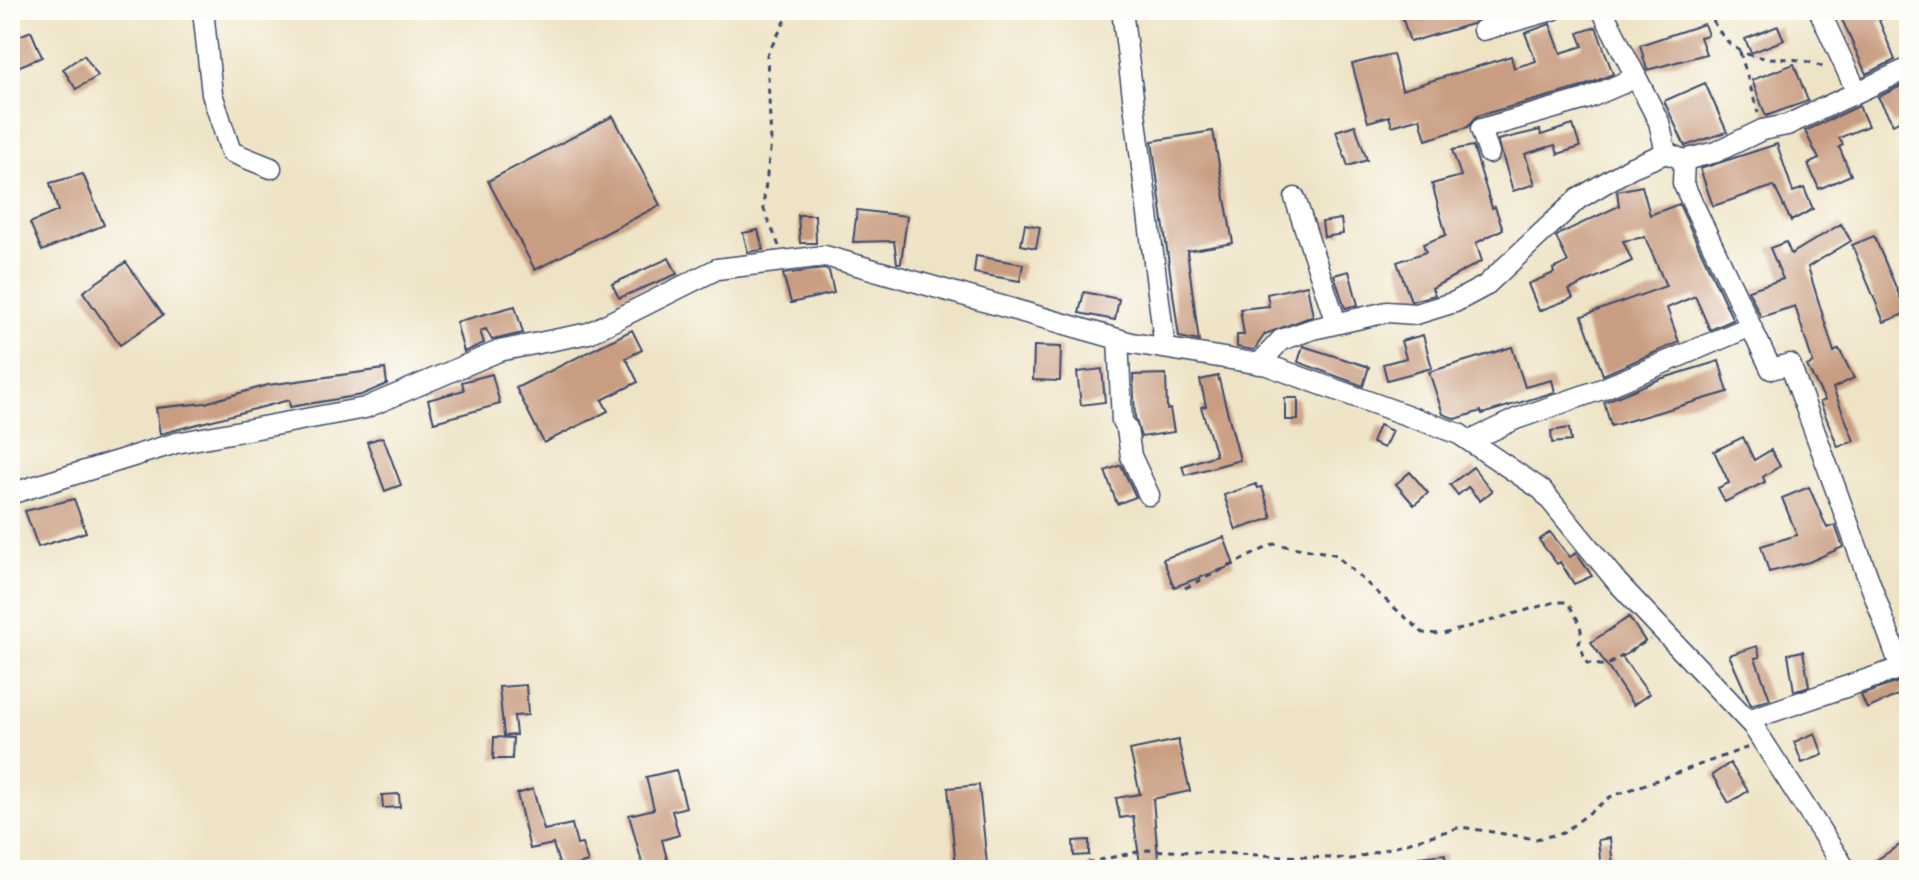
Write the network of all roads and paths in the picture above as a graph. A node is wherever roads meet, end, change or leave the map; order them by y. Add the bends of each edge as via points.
1 (203, 10) edge
2 (791, 10) edge
3 (1122, 10) edge
4 (1553, 10) edge
5 (1602, 10) edge
6 (1707, 10) edge
7 (1819, 10) edge
8 (1483, 30) dead end
9 (1740, 52) junction
10 (1909, 68) edge
11 (1829, 70) dead end
12 (1635, 78) junction
13 (1857, 92) junction
14 (1762, 130) junction
15 (1489, 153) dead end
16 (1675, 156) junction
17 (271, 168) dead end
18 (1295, 198) dead end
19 (785, 261) junction
20 (1336, 323) junction
21 (1749, 327) junction
22 (1118, 339) junction
23 (1165, 348) junction
24 (1259, 364) junction
25 (1470, 441) junction
26 (10, 494) edge
27 (1149, 495) dead end
28 (1185, 588) dead end
29 (1657, 625) junction
30 (1905, 667) edge
31 (1748, 720) junction
32 (1763, 742) junction
33 (1027, 870) edge
34 (1846, 870) edge

1 - 17 street via 212,94 231,152
2 - 19 path via 767,55 771,142 763,207
3 - 23 street
4 - 8 street
5 - 12 street
6 - 9 path via 1719,34
7 - 13 street
9 - 11 path
9 - 14 path
10 - 13 street
12 - 15 street via 1586,99 1481,129
12 - 16 street
13 - 14 street via 1787,125
14 - 16 street via 1716,152
16 - 20 street via 1632,167 1578,199 1485,286 1465,297 1416,314 1387,312
16 - 21 street
18 - 20 street
19 - 22 street via 825,256
19 - 26 street via 717,269 589,333 499,351 365,408 176,443
20 - 24 street via 1281,340
21 - 25 street
21 - 30 street via 1771,369 1790,364
22 - 23 street
22 - 27 street via 1122,421
23 - 24 street
24 - 25 street
25 - 29 street via 1542,490
28 - 29 path via 1274,544 1334,554 1423,633 1443,634 1567,602 1578,620 1587,663 1606,666 1650,640
29 - 31 street
30 - 31 street
31 - 32 street
32 - 33 path via 1610,797 1563,833 1536,839 1461,827 1352,859 1147,850
32 - 34 street

